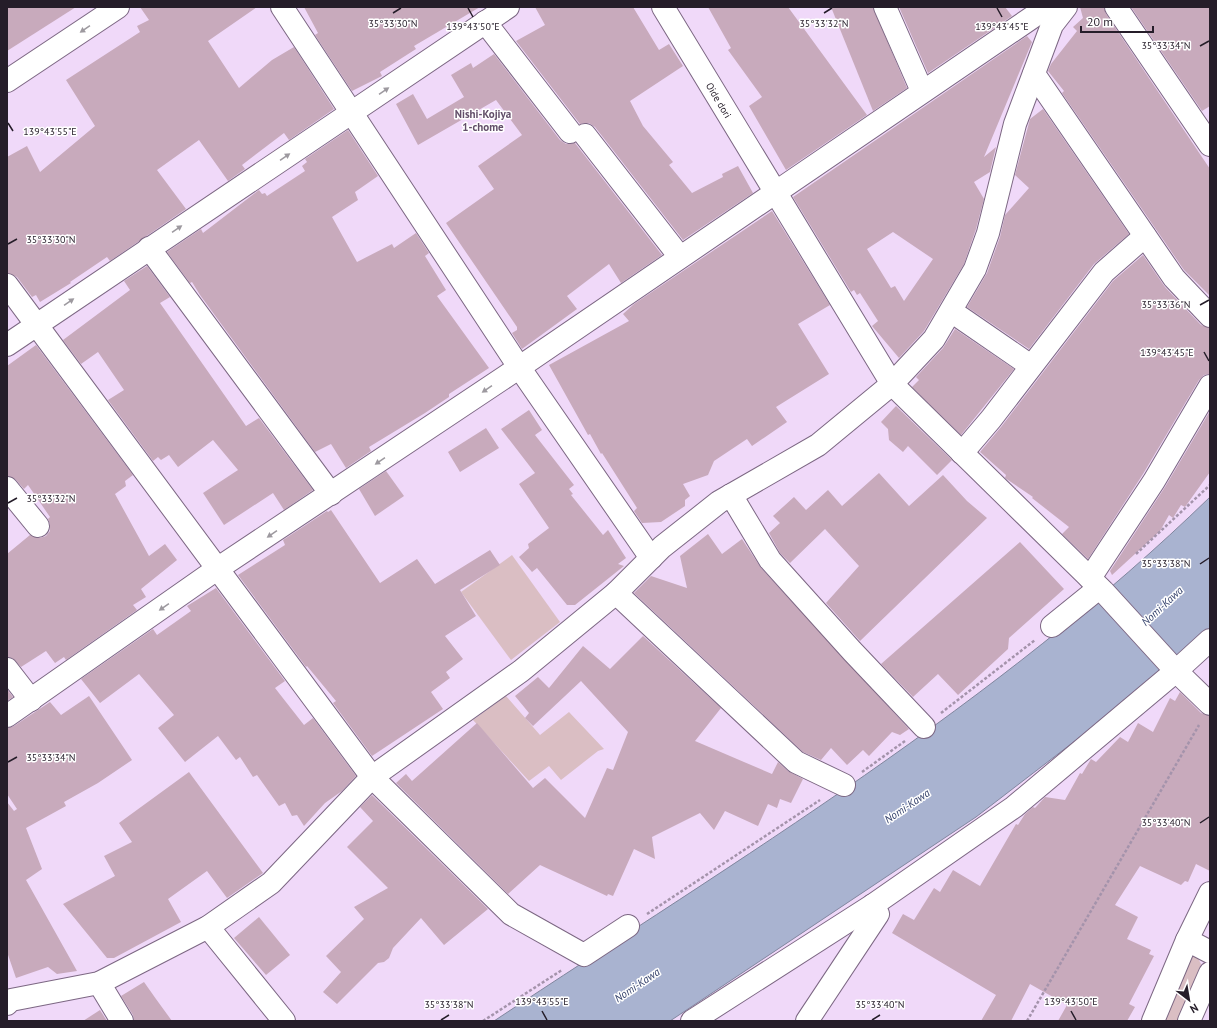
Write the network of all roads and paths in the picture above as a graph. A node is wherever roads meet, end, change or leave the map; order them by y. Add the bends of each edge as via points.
1 (118, 7) edge
2 (282, 7) edge
3 (508, 7) edge
4 (663, 7) edge
5 (885, 7) edge
6 (1054, 7) edge
7 (1066, 7) edge
8 (1116, 7) edge
9 (485, 22) junction
10 (1034, 74) junction
11 (7, 81) edge
12 (922, 91) junction
13 (352, 113) junction
14 (1203, 122) edge
15 (1210, 145) edge
16 (776, 192) junction
17 (1145, 236) junction
18 (149, 248) junction
19 (680, 257) junction
20 (7, 285) edge
21 (951, 311) junction
22 (1210, 316) edge
23 (37, 324) junction
24 (7, 345) edge
25 (1031, 366) junction
26 (520, 367) junction
27 (892, 384) junction
28 (1210, 386) edge
29 (962, 453) junction
30 (1210, 485) edge
31 (7, 488) edge
32 (331, 494) junction
33 (731, 495) junction
34 (38, 526) dead end
35 (1135, 554) dead end
36 (651, 558) junction
37 (217, 569) junction
38 (1098, 586) junction
39 (616, 593) junction
40 (1052, 626) dead end
41 (1210, 640) edge
42 (1179, 665) junction
43 (7, 669) edge
44 (31, 700) junction
45 (1206, 711) edge
46 (7, 716) edge
47 (924, 726) dead end
48 (372, 777) junction
49 (844, 785) dead end
50 (1210, 893) edge
51 (873, 905) junction
52 (628, 926) dead end
53 (208, 927) junction
54 (1188, 927) junction
55 (1210, 952) edge
56 (584, 955) junction
57 (1210, 973) edge
58 (99, 983) junction
59 (8, 999) edge
60 (122, 1021) edge
61 (284, 1021) edge
62 (483, 1021) edge
63 (693, 1021) edge
64 (807, 1021) edge
65 (1027, 1021) edge
66 (1153, 1021) edge
67 (1189, 1021) edge

1 -> 11 street
2 - 13 street
3 - 9 street
4 - 16 street, Oide dori
5 - 12 street
6 - 12 street via 1040,12
7 - 10 street via 1052,25
8 - 14 street
13 -> 9 street
9 - 19 street
10 - 17 street
10 - 21 street via 1015,124 988,233 975,269
12 - 16 street
18 -> 13 street
13 - 26 street
14 - 15 street
16 - 19 street
16 - 27 street, Oide dori
17 - 22 street via 1174,278
17 - 25 street via 1104,272
23 -> 18 street
18 - 32 street
19 - 26 street
20 - 23 street
21 - 25 street
21 - 27 street via 934,339
23 - 24 street
23 - 37 street
25 - 29 street via 991,420
26 -> 32 street
26 - 36 street
27 - 29 street, Oide dori
27 - 33 street via 818,445
28 - 38 street via 1154,481
29 - 38 street, Oide dori
30 - 35 path
31 - 34 street
32 -> 37 street
33 - 36 street
33 - 47 street via 770,560
36 - 39 street
37 -> 44 street
37 - 48 street
38 - 40 street
38 - 42 street, Oide dori
39 - 48 street via 521,671
39 - 49 street via 796,762
41 - 42 street
42 - 45 street, Oide dori
42 - 51 street via 1014,807
43 - 44 street
44 - 46 street
45 - 65 path
48 - 53 street via 271,883
48 - 56 street via 511,914
50 - 54 street
51 - 63 street
51 - 64 street via 878,914
52 - 56 street
53 - 58 street
53 - 61 street
54 - 55 street
54 - 66 street
56 - 62 path
57 - 67 street
58 - 59 street
58 - 60 street

